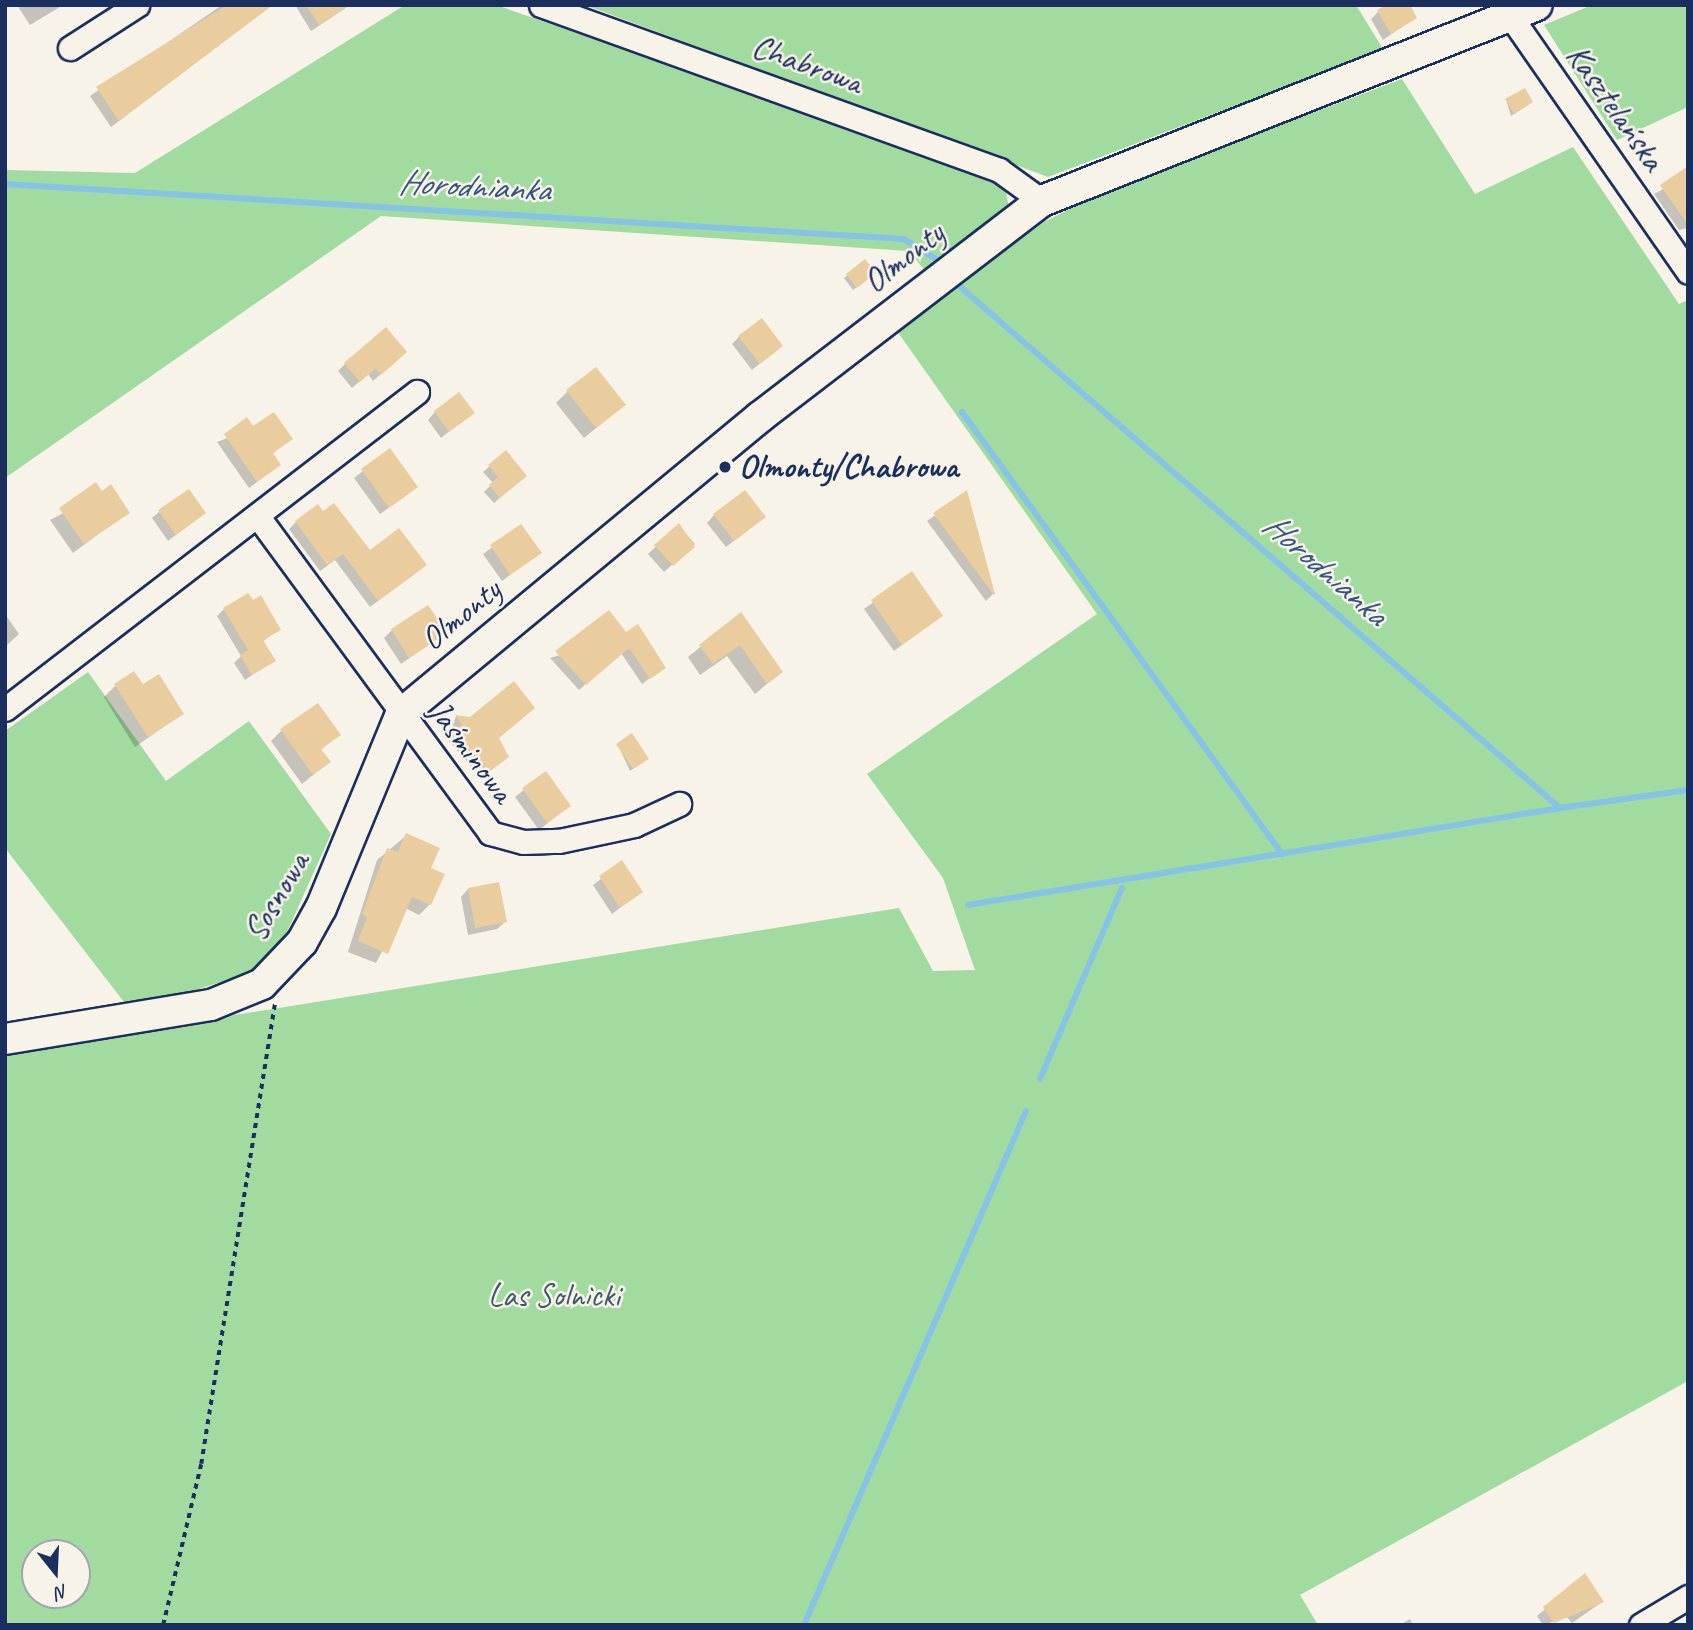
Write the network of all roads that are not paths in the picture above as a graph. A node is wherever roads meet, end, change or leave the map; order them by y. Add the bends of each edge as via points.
1 (137, 5) edge
2 (541, 5) edge
3 (1524, 11) edge
4 (70, 48) dead end
5 (1042, 201) junction
6 (1688, 272) edge
7 (417, 392) dead end
8 (259, 518) junction
9 (5, 709) edge
10 (401, 714) junction
11 (679, 804) dead end
12 (5, 1039) edge
13 (1688, 1597) edge
14 (1655, 1621) edge

1 - 4 street
2 - 5 street, Chabrowa via 999,170
3 - 5 street, Olmonty
3 - 6 street, Kasztelańska
5 - 10 street, Olmonty via 760,417
7 - 8 street
8 - 9 street
8 - 10 street, Jaśminowa
10 - 11 street, Jaśminowa via 490,833 523,842 559,841 657,818
10 - 12 street, Sosnowa via 321,908 302,942 262,984 211,1005
13 - 14 street

